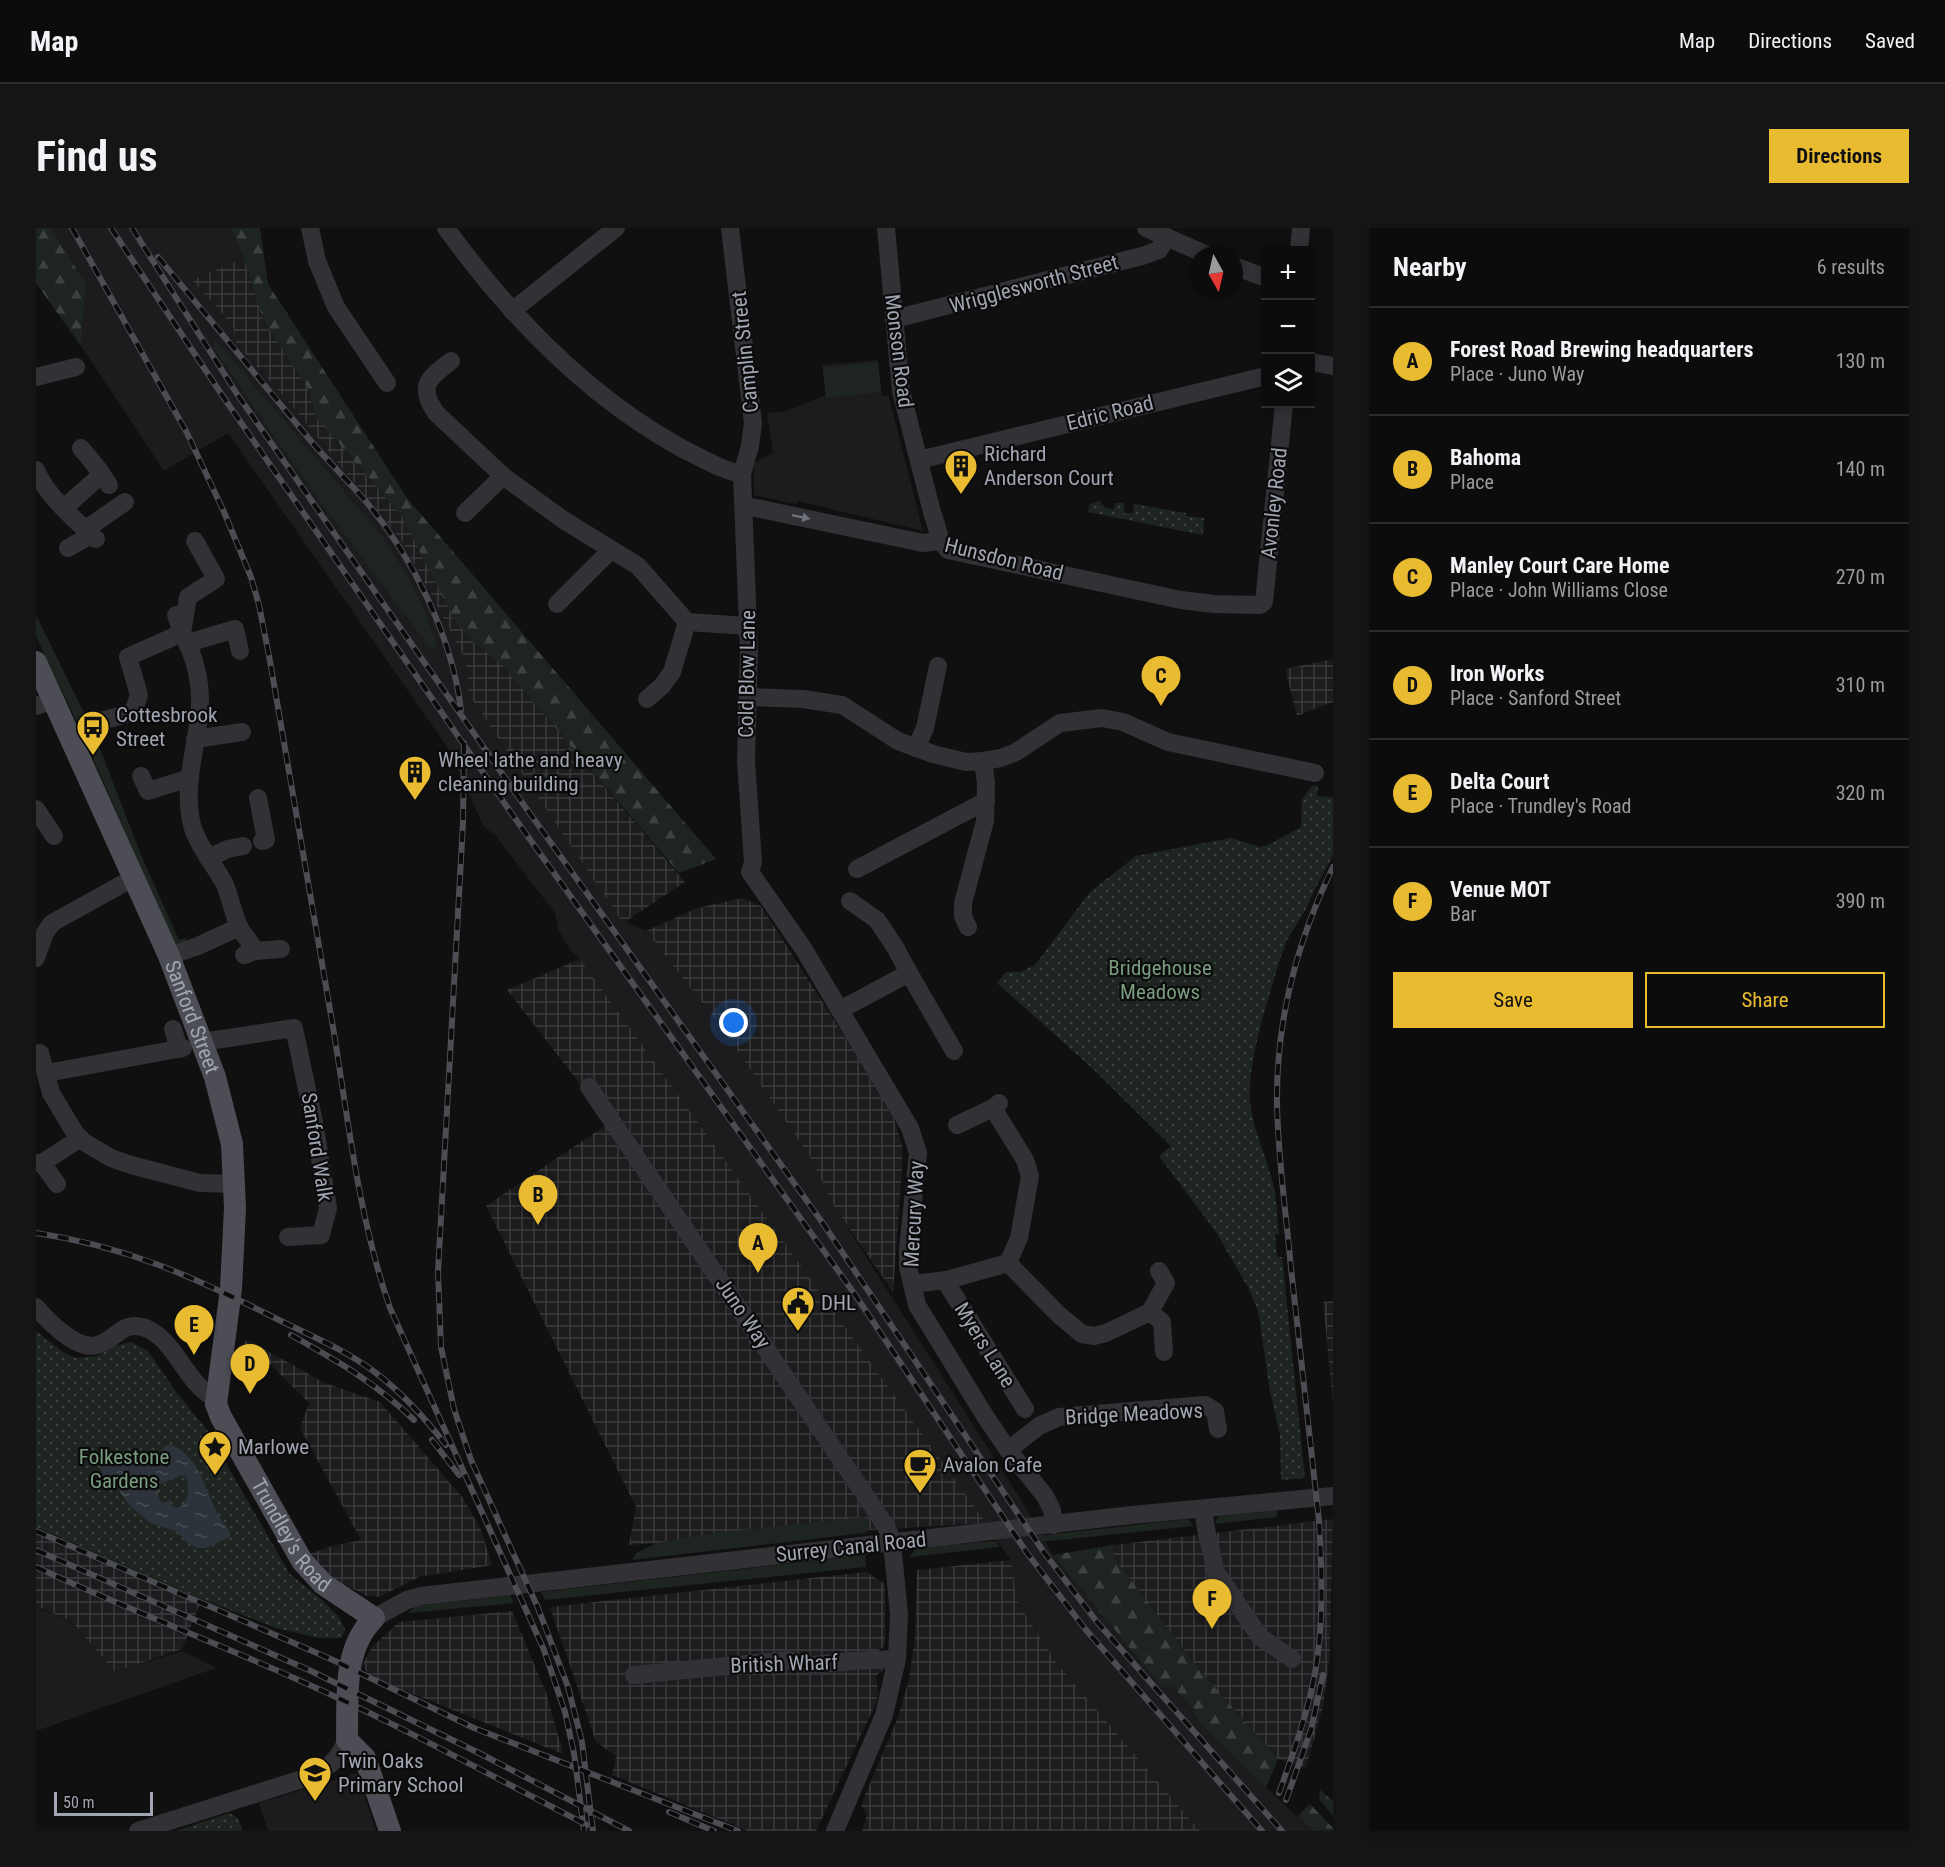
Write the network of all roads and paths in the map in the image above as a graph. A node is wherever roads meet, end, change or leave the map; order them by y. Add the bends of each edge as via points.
1 (310, 228) edge
2 (446, 228) edge
3 (616, 228) edge
4 (730, 228) edge
5 (885, 228) edge
6 (1146, 228) edge
7 (1302, 228) edge
8 (1167, 234) edge
9 (1190, 246) edge
10 (1300, 246) edge
11 (1243, 269) edge
12 (1261, 276) edge
13 (512, 311) junction
14 (894, 319) junction
15 (451, 361) dead end
16 (67, 363) dead end
17 (1315, 363) edge
18 (1333, 366) edge
19 (36, 377) edge
20 (1261, 377) edge
21 (387, 383) dead end
22 (1284, 408) edge
23 (81, 448) dead end
24 (919, 460) junction
25 (36, 470) edge
26 (742, 474) junction
27 (503, 476) junction
28 (125, 502) dead end
29 (744, 507) junction
30 (64, 508) junction
31 (465, 513) dead end
32 (91, 534) junction
33 (195, 541) dead end
34 (941, 541) junction
35 (68, 548) dead end
36 (611, 550) junction
37 (1264, 602) joint
38 (557, 604) dead end
39 (176, 615) dead end
40 (687, 622) junction
41 (748, 626) junction
42 (185, 638) junction
43 (240, 651) dead end
44 (36, 662) edge
45 (938, 666) dead end
46 (748, 697) junction
47 (647, 699) dead end
48 (45, 703) edge
49 (98, 722) dead end
50 (242, 732) dead end
51 (195, 739) junction
52 (916, 748) junction
53 (983, 762) junction
54 (1315, 773) dead end
55 (190, 778) junction
56 (148, 792) dead end
57 (258, 798) dead end
58 (986, 801) junction
59 (36, 809) edge
60 (54, 836) dead end
61 (262, 842) dead end
62 (243, 846) dead end
63 (208, 858) junction
64 (857, 868) dead end
65 (750, 872) joint
66 (135, 877) junction
67 (850, 902) dead end
68 (239, 927) junction
69 (968, 927) dead end
70 (38, 947) edge
71 (281, 949) dead end
72 (169, 956) junction
73 (909, 973) junction
74 (840, 1010) junction
75 (173, 1029) dead end
76 (188, 1046) junction
77 (954, 1051) dead end
78 (40, 1053) dead end
79 (47, 1073) junction
80 (589, 1087) dead end
81 (957, 1125) dead end
82 (79, 1139) junction
83 (39, 1163) edge
84 (57, 1184) dead end
85 (234, 1184) junction
86 (288, 1237) dead end
87 (1008, 1263) junction
88 (1159, 1271) dead end
89 (947, 1280) junction
90 (912, 1284) junction
91 (36, 1307) edge
92 (1150, 1312) junction
93 (1164, 1352) dead end
94 (215, 1398) junction
95 (1025, 1408) dead end
96 (1218, 1429) dead end
97 (1008, 1450) junction
98 (1333, 1496) edge
99 (1203, 1509) junction
100 (1054, 1526) junction
101 (892, 1542) junction
102 (374, 1618) junction
103 (897, 1659) junction
104 (1292, 1659) dead end
105 (634, 1675) dead end
106 (347, 1740) junction
107 (138, 1831) edge
108 (390, 1831) edge
109 (835, 1831) edge

1 - 21 street via 317,261 336,307
2 - 13 street
3 - 13 street
4 - 26 street, Camplin Street via 753,423
5 - 14 street, Monson Road
6 - 8 street
7 - 10 street
8 - 9 street
8 - 14 street, Wrigglesworth Street via 1159,250 1142,256
11 - 12 street
13 - 26 street via 596,390 674,444
14 - 24 street, Monson Road via 901,391
15 - 27 street via 431,376 427,400 435,413
16 - 19 street
17 - 18 street
20 - 24 street, Edric Road
22 - 37 street, Avonley Road
23 - 30 street via 105,480
24 - 34 street, Monson Road
25 - 30 street
26 - 29 street, Cold Blow Lane
27 - 31 street
27 - 36 street
28 - 32 street
29 -> 34 street, Hunsdon Road via 923,543
29 - 41 street, Cold Blow Lane
30 - 32 street
32 - 35 street
33 - 42 street via 216,579 188,597
34 - 37 street, Hunsdon Road via 948,550 962,554 1181,600 1214,604
36 - 38 street
36 - 40 street via 638,566
39 - 42 street
40 - 41 street
40 - 47 street via 672,672
41 - 46 street, Cold Blow Lane
42 - 43 street via 236,628
42 - 49 street via 124,651 139,695 133,712
42 - 51 street via 199,680 200,714
44 - 48 main road, Sanford Street
45 - 52 street via 927,719
46 - 52 street via 842,705
46 - 65 street, Cold Blow Lane via 747,791 753,862
48 - 66 main road, Sanford Street
50 - 51 street
51 - 55 street
52 - 53 street via 950,759
53 - 54 street via 1016,752 1060,723 1102,718 1124,722 1168,742
53 - 58 street
55 - 56 street
55 - 63 street via 192,826
57 - 61 street via 266,840
58 - 64 street
58 - 69 street via 985,821 963,903
59 - 60 street
62 - 63 street
63 - 68 street via 225,885
65 - 74 street, Mercury Way
66 - 70 street via 52,923
66 - 72 main road, Sanford Street
67 - 73 street via 877,920
68 - 71 street via 250,950
68 - 72 street
72 - 76 main road, Sanford Street
73 - 74 street
73 - 77 street
74 - 90 street, Mercury Way via 910,1128 918,1153 908,1249
75 - 76 street
76 - 79 street
76 - 85 main road, Sanford Street via 216,1077 232,1144
76 - 86 street, Sanford Walk via 294,1028 328,1208 321,1235
78 - 79 street
79 - 82 street via 51,1093
80 - 101 street, Juno Way via 871,1504
81 - 87 street via 996,1105 1025,1160 1030,1176 1019,1238
82 - 83 street
82 - 85 street via 116,1160 200,1183
83 - 84 street
85 - 94 main road, Sanford Street via 231,1289
87 - 89 street, Myers Lane
87 - 92 street via 1082,1334 1106,1333
88 - 92 street via 1166,1283
89 - 90 street, Myers Lane
89 - 95 street, Myers Lane
90 - 97 street, Mercury Way via 925,1320
91 - 94 street, Trundley's Road via 63,1333 86,1345 98,1345 129,1327 139,1326 153,1332 204,1392
92 - 93 street via 1161,1322
94 - 102 main road, Trundley's Road via 221,1417 302,1561 323,1584
96 - 97 street, Bridge Meadows via 1215,1411 1205,1405 1059,1417 1039,1425
97 - 100 street, Mercury Way via 1045,1496
98 - 99 street, Surrey Canal Road
99 - 100 street, Surrey Canal Road
99 - 104 street via 1216,1572 1260,1637
100 - 101 street, Surrey Canal Road
101 - 102 street, Surrey Canal Road via 421,1596
101 - 103 street via 899,1614
102 - 106 main road via 352,1651
103 - 105 street, British Wharf via 812,1665 788,1660
103 - 109 street via 884,1715
106 - 107 street via 329,1767 305,1778
106 - 108 main road via 365,1758

